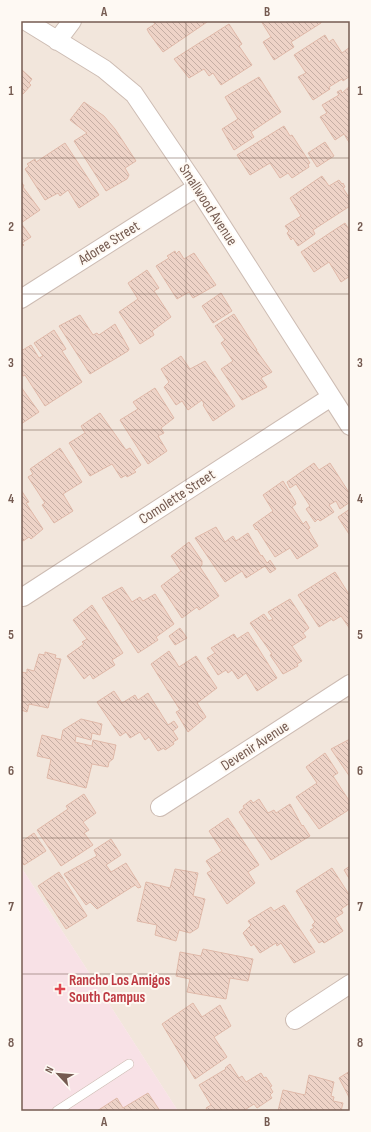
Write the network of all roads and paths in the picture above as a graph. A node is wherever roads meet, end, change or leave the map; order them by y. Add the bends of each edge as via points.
1 (26, 21) edge
2 (72, 21) edge
3 (57, 41) junction
4 (197, 187) junction
5 (21, 299) edge
6 (331, 397) junction
7 (350, 426) edge
8 (23, 597) dead end
9 (350, 684) edge
10 (160, 807) dead end
11 (350, 984) edge
12 (295, 1020) dead end
13 (128, 1064) dead end
14 (57, 1111) edge

1 - 3 street, Smallwood Avenue
2 - 3 street
3 - 4 street, Smallwood Avenue via 104,69 134,94
4 - 5 street, Adoree Street
4 - 6 street, Smallwood Avenue
6 - 7 street, Smallwood Avenue
6 - 8 street, Comolette Street
9 - 10 street, Devenir Avenue
11 - 12 street
13 - 14 lane

